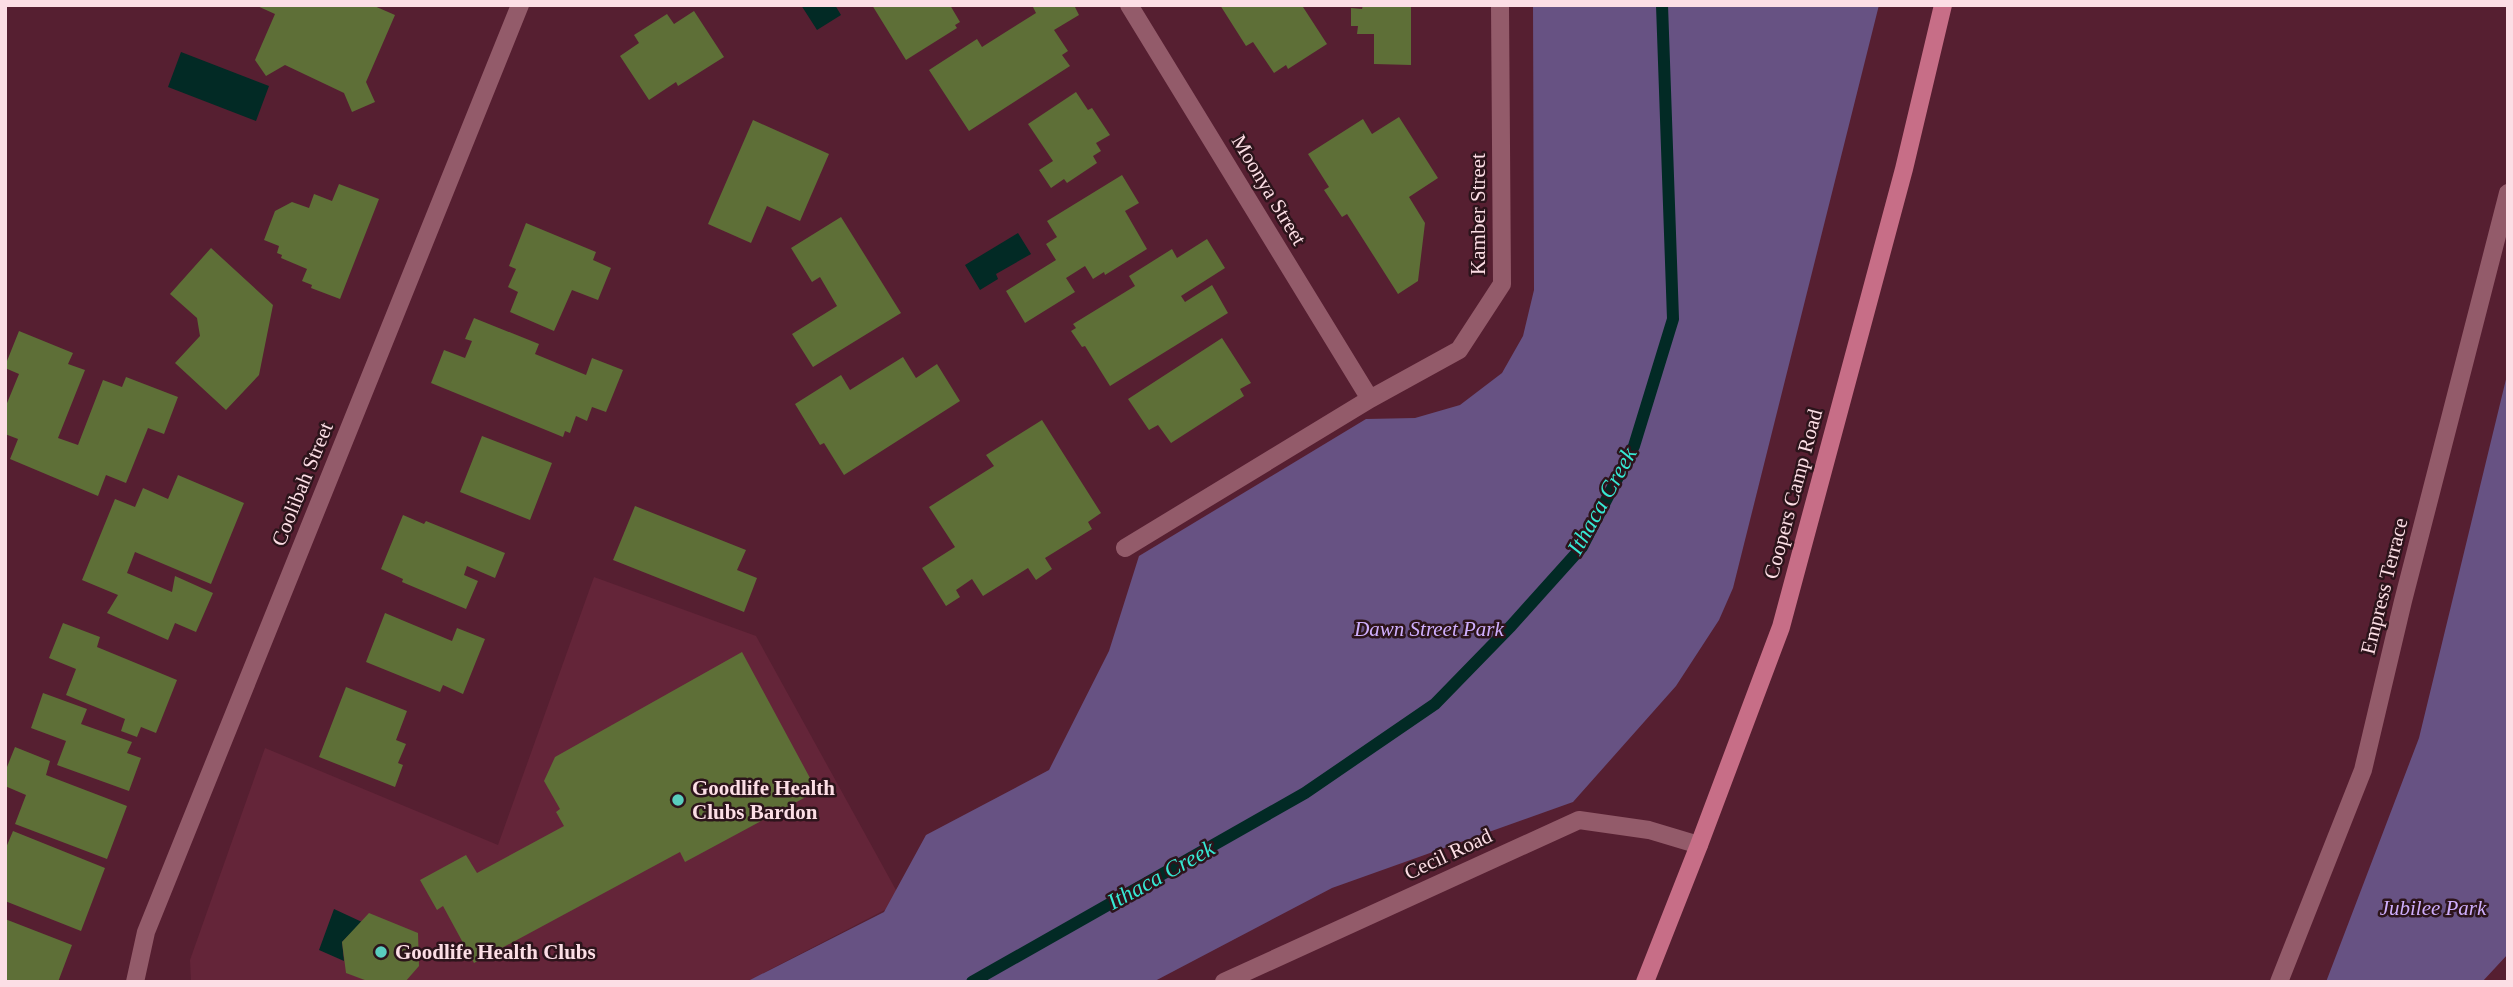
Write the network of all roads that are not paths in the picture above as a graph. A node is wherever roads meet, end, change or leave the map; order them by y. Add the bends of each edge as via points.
1 (520, 5) edge
2 (1129, 5) edge
3 (1500, 5) edge
4 (1944, 5) edge
5 (2508, 193) edge
6 (1370, 399) junction
7 (1125, 548) dead end
8 (1699, 845) junction
9 (135, 982) edge
10 (1224, 982) edge
11 (1645, 982) edge
12 (2279, 982) edge

1 - 9 street, Coolibah Street via 146,932
2 - 6 street, Moonya Street
3 - 6 street, Kamber Street via 1502,284 1459,350
4 - 8 main road, Coopers Camp Road via 1781,627
5 - 12 street, Empress Terrace via 2363,770
6 - 7 street, Kamber Street
8 - 10 street, Cecil Road via 1649,830 1579,820
8 - 11 main road, Coopers Camp Road

